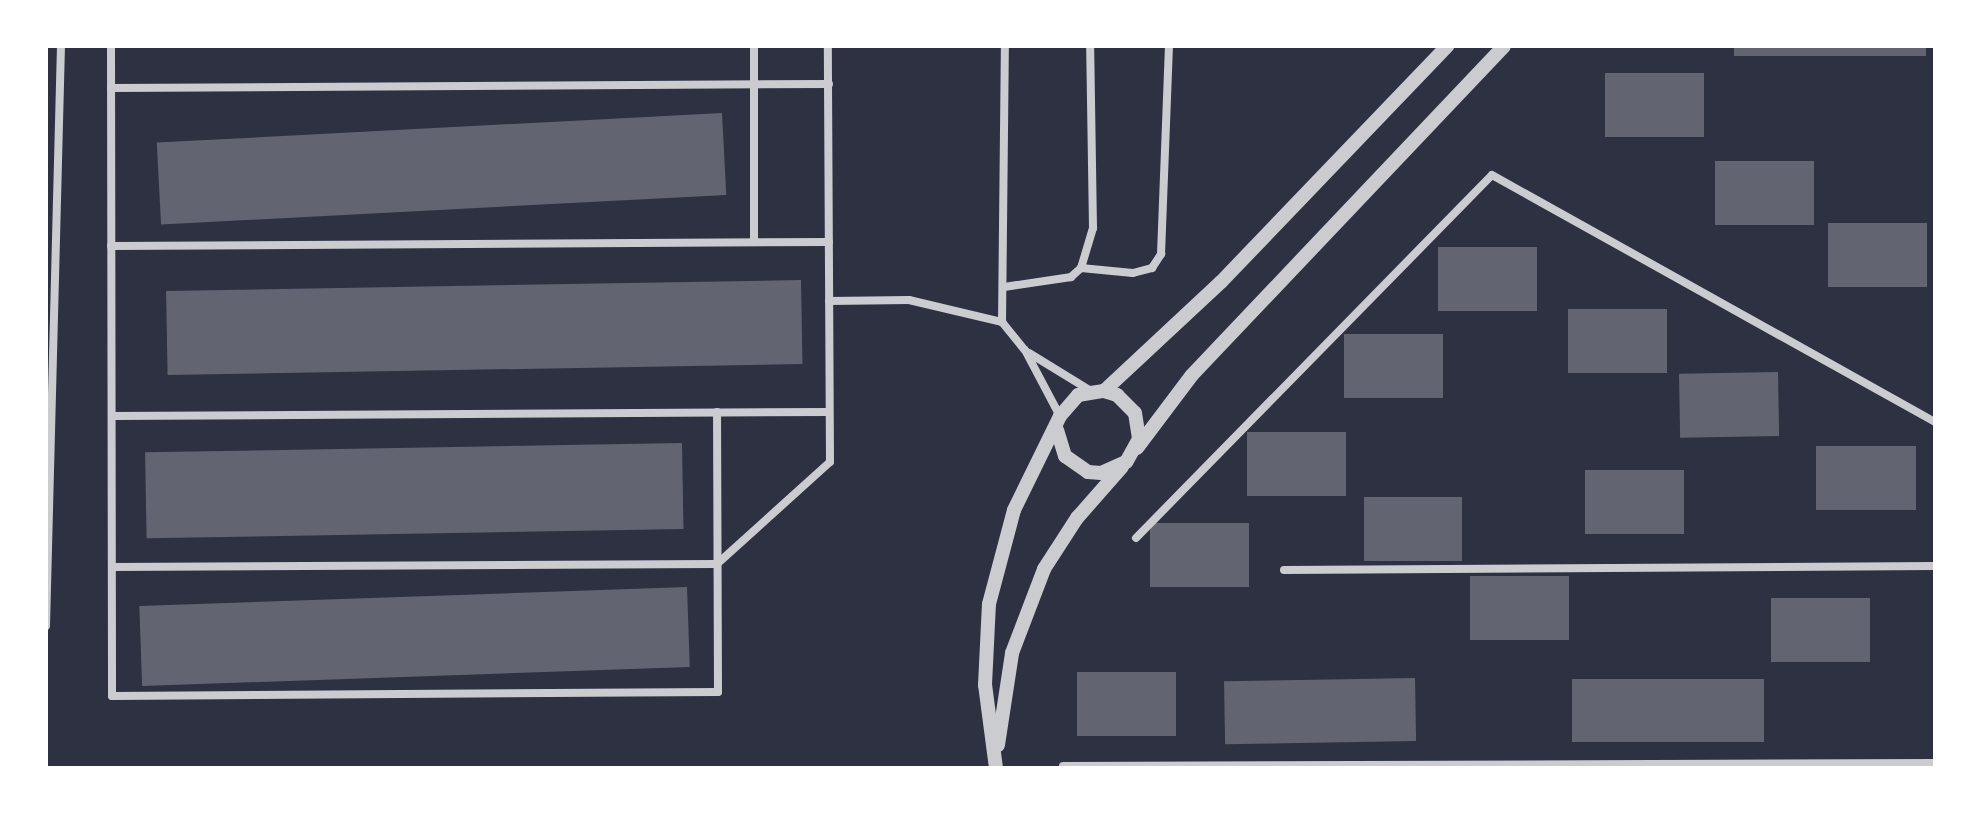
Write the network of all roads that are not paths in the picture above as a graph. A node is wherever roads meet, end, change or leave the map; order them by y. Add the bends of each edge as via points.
1 (61, 46) edge
2 (111, 46) edge
3 (754, 46) edge
4 (828, 46) edge
5 (1005, 46) edge
6 (1090, 46) edge
7 (1169, 46) edge
8 (1447, 46) edge
9 (1504, 46) edge
10 (754, 84) junction
11 (829, 84) junction
12 (111, 88) junction
13 (754, 242) junction
14 (829, 242) junction
15 (111, 246) junction
16 (1081, 268) junction
17 (1004, 287) junction
18 (829, 301) junction
19 (1002, 322) junction
20 (1025, 350) junction
21 (1097, 391) junction
22 (717, 412) junction
23 (829, 412) junction
24 (112, 416) junction
25 (1935, 422) edge
26 (1059, 423) junction
27 (1130, 457) junction
28 (1136, 538) dead end
29 (717, 564) junction
30 (1935, 566) edge
31 (112, 567) junction
32 (1284, 570) dead end
33 (46, 626) edge
34 (1935, 763) edge
35 (996, 764) edge
36 (1063, 766) dead end

1 - 33 street
2 - 12 street
3 - 10 street
4 - 11 street
5 - 17 street
6 - 16 street via 1093,228
7 - 16 street via 1161,254 1152,268 1133,273
8 - 21 street via 1221,282
9 - 27 street via 1192,375
10 - 11 street
10 - 12 street
10 - 13 street
11 - 14 street
12 - 15 street
13 - 14 street
13 - 15 street
14 - 18 street
15 - 24 street
16 - 17 street via 1071,277
17 - 19 street
18 - 19 street via 909,300
18 - 23 street
19 - 20 street
20 - 21 street
20 - 26 street
21 - 26 street via 1078,395
21 - 27 street via 1128,403 1135,413 1139,439
22 - 23 street
22 - 24 street
22 - 29 street
23 - 29 street via 830,462
24 - 31 street
25 - 28 street via 1492,175
26 - 27 street via 1065,456 1088,472 1115,469
26 - 35 street via 1014,510 989,604 985,685
27 - 35 street via 1077,518 1044,569 1012,653
29 - 31 street
29 - 31 street via 718,692 112,696
30 - 32 street
34 - 36 street

